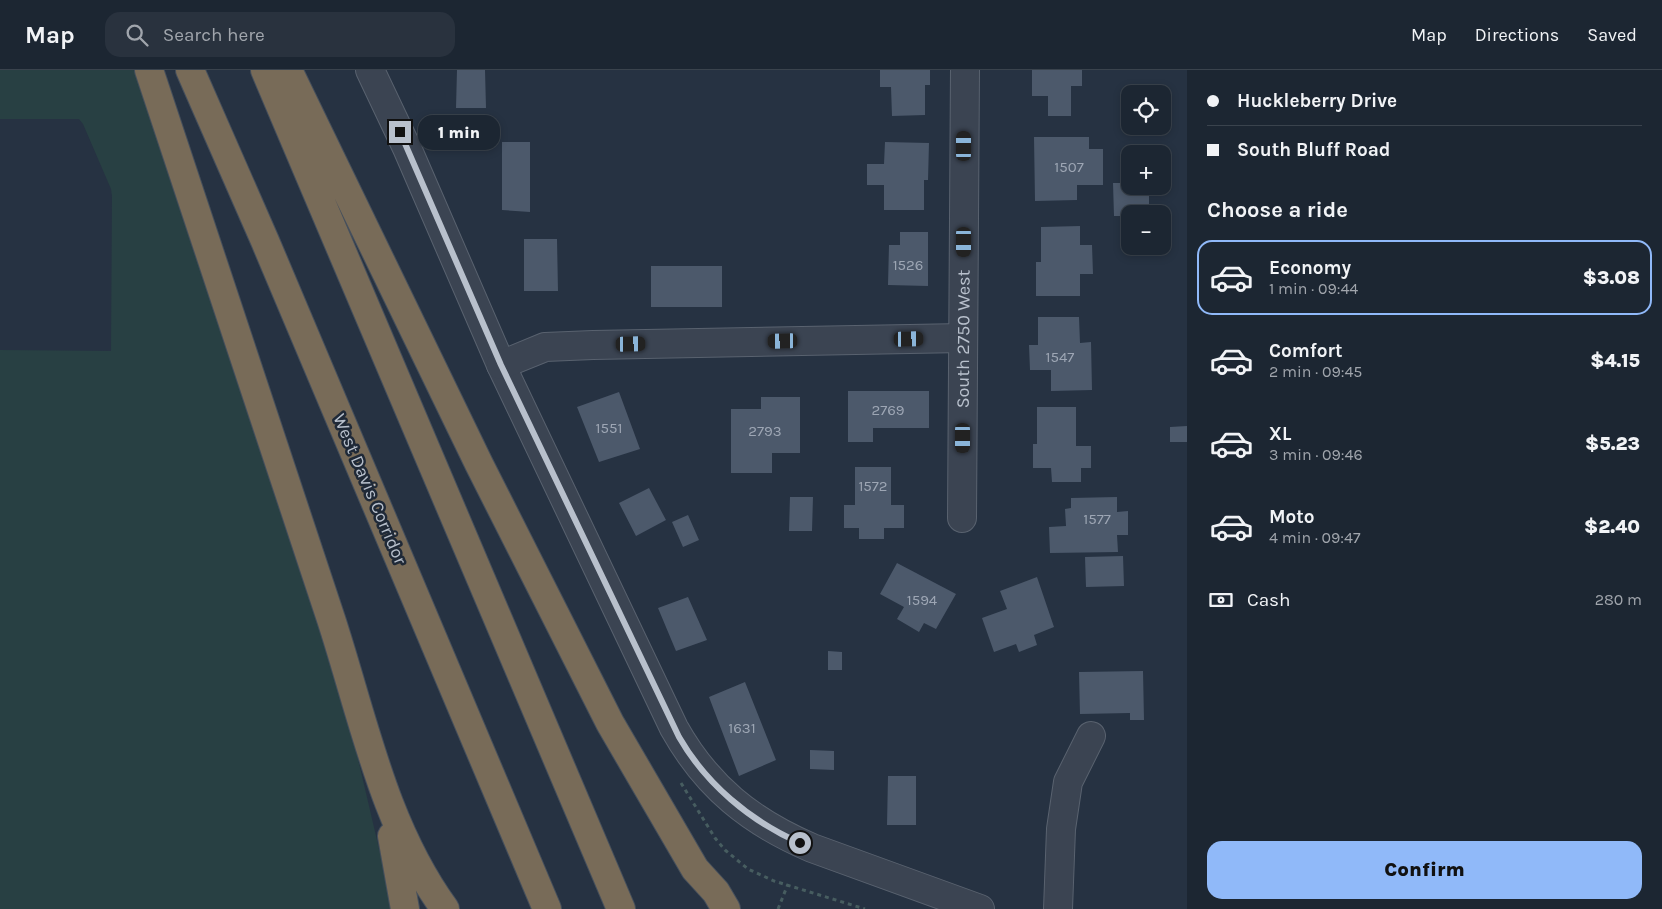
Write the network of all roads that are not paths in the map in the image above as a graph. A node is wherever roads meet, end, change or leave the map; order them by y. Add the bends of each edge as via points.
1 (149, 70) edge
2 (190, 70) edge
3 (265, 70) edge
4 (288, 70) edge
5 (370, 70) edge
6 (965, 70) edge
7 (963, 338) junction
8 (501, 365) junction
9 (962, 518) dead end
10 (1091, 736) dead end
11 (384, 792) junction
12 (695, 869) junction
13 (404, 909) edge
14 (445, 909) edge
15 (547, 909) edge
16 (621, 909) edge
17 (712, 909) edge
18 (726, 909) edge
19 (980, 909) edge
20 (1058, 909) edge

1 - 11 highway via 345,662
2 - 15 highway, West Davis Corridor
3 - 16 highway
4 - 12 highway via 479,464 610,723
5 - 8 street
6 - 7 street, South 2750 West
7 - 8 street via 564,346 545,348
7 - 9 street, South 2750 West
8 - 19 street via 674,728 710,779 738,806 787,837
10 - 20 street via 1068,782 1061,829
11 - 13 highway
11 - 14 highway via 414,861
12 - 17 highway
12 - 18 highway via 716,892

